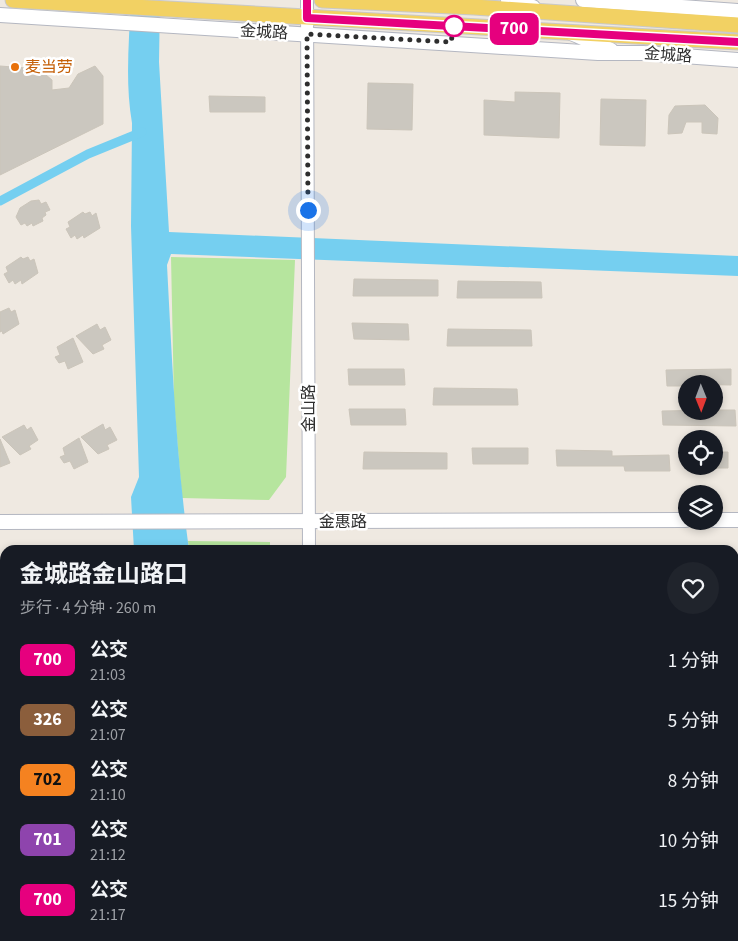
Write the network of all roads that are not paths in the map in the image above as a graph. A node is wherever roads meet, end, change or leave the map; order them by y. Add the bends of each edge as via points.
1 (13, 0) edge
2 (307, 0) edge
3 (322, 0) edge
4 (508, 0) edge
5 (583, 0) edge
6 (84, 5) junction
7 (738, 11) edge
8 (550, 13) junction
9 (0, 15) edge
10 (307, 18) junction
11 (126, 23) junction
12 (738, 25) edge
13 (566, 31) junction
14 (307, 34) junction
15 (738, 42) edge
16 (617, 53) junction
17 (738, 60) edge
18 (678, 520) edge
19 (723, 520) edge
20 (738, 520) edge
21 (0, 522) edge
22 (309, 522) junction
23 (309, 545) edge

1 - 6 main road, 金城路
2 - 10 street
3 - 8 main road, 金城路
4 - 8 main road
5 - 7 main road
6 - 10 main road, 金城路
6 - 11 main road
8 - 12 main road, 金城路
9 - 11 main road, 金城路
10 - 13 main road, 金城路
10 - 14 street
11 - 14 main road, 金城路
13 - 15 main road, 金城路
13 - 16 main road
14 - 16 main road, 金城路
14 - 22 street, 金山路
16 - 17 main road, 金城路
18 - 22 main road, 金惠路
19 - 20 main road
21 - 22 main road, 金惠路
22 - 23 street, 金山路

